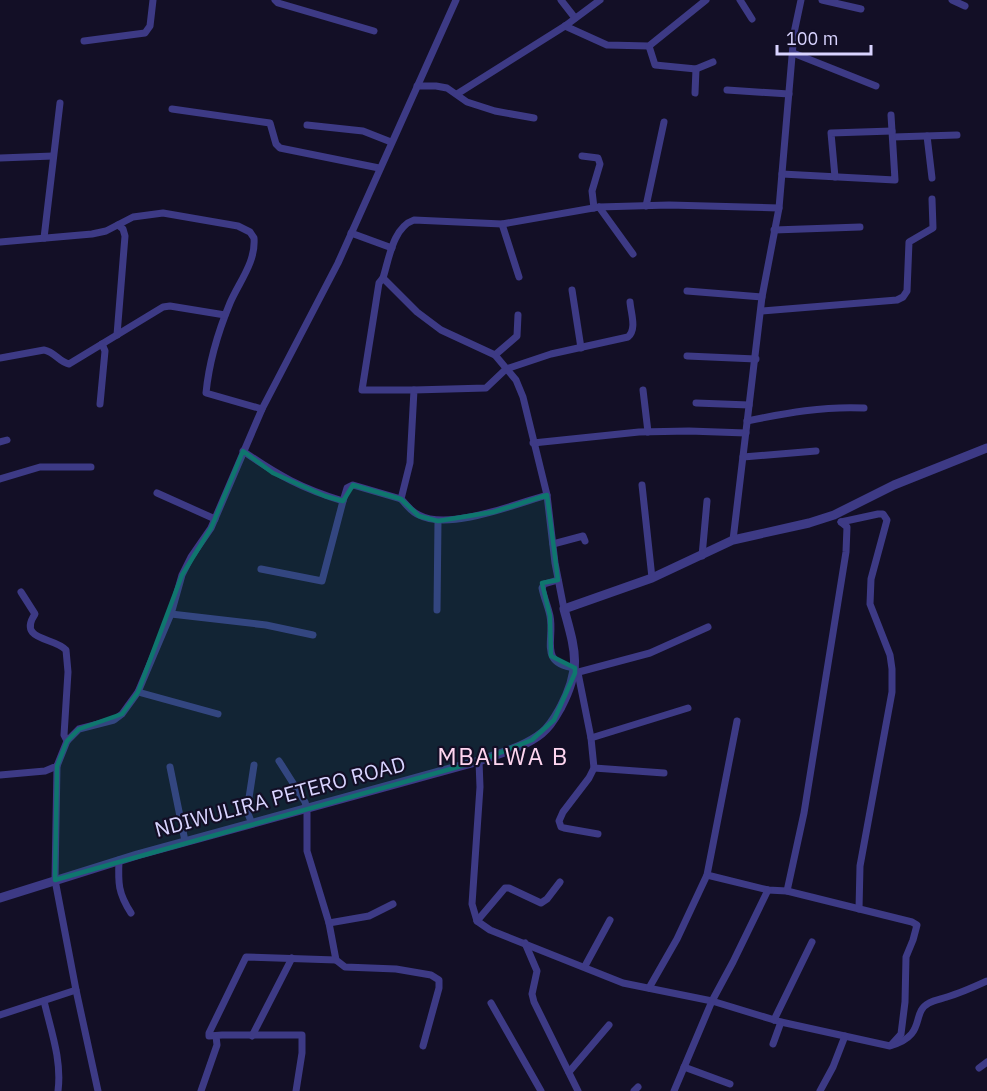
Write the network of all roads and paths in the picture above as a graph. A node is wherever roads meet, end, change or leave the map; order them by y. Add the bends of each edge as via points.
1 (153, 0) edge
2 (275, 0) edge
3 (456, 0) edge
4 (561, 0) edge
5 (600, 0) edge
6 (706, 0) edge
7 (740, 0) edge
8 (801, 0) edge
9 (822, 0) edge
10 (952, 0) edge
11 (965, 6) dead end
12 (861, 9) dead end
13 (575, 18) junction
14 (752, 20) dead end
15 (565, 26) junction
16 (374, 31) dead end
17 (84, 41) dead end
18 (649, 46) junction
19 (793, 53) junction
20 (713, 62) dead end
21 (696, 69) junction
22 (417, 86) junction
23 (876, 86) dead end
24 (727, 90) dead end
25 (695, 93) dead end
26 (458, 94) junction
27 (789, 94) junction
28 (60, 103) dead end
29 (172, 109) dead end
30 (891, 115) dead end
31 (534, 118) dead end
32 (664, 122) dead end
33 (307, 125) dead end
34 (893, 134) junction
35 (957, 135) dead end
36 (927, 136) junction
37 (391, 142) junction
38 (53, 156) junction
39 (582, 156) dead end
40 (0, 158) edge
41 (379, 168) junction
42 (782, 174) junction
43 (835, 177) junction
44 (932, 178) dead end
45 (932, 199) dead end
46 (646, 206) junction
47 (596, 208) junction
48 (779, 208) junction
49 (502, 224) junction
50 (118, 225) junction
51 (860, 228) dead end
52 (774, 230) junction
53 (351, 233) junction
54 (44, 238) junction
55 (0, 242) edge
56 (392, 248) junction
57 (633, 254) dead end
58 (383, 278) junction
59 (519, 278) dead end
60 (572, 290) dead end
61 (687, 291) dead end
62 (762, 297) junction
63 (630, 303) dead end
64 (761, 311) junction
65 (225, 315) junction
66 (518, 315) dead end
67 (117, 335) junction
68 (102, 345) junction
69 (581, 348) junction
70 (495, 355) junction
71 (687, 356) dead end
72 (0, 358) edge
73 (756, 359) junction
74 (506, 369) junction
75 (414, 390) junction
76 (643, 390) dead end
77 (696, 403) dead end
78 (100, 404) dead end
79 (749, 405) junction
80 (864, 408) dead end
81 (262, 409) junction
82 (747, 421) junction
83 (648, 432) junction
84 (746, 433) junction
85 (533, 443) junction
86 (987, 448) edge
87 (243, 451) junction
88 (816, 451) dead end
89 (743, 457) junction
90 (92, 467) dead end
91 (0, 479) edge
92 (642, 484) dead end
93 (158, 494) dead end
94 (547, 495) junction
95 (402, 499) junction
96 (343, 501) junction
97 (707, 501) dead end
98 (214, 519) junction
99 (838, 519) junction
100 (438, 521) junction
101 (734, 540) junction
102 (585, 541) dead end
103 (553, 544) junction
104 (702, 556) junction
105 (261, 569) dead end
106 (652, 578) junction
107 (558, 580) junction
108 (21, 592) dead end
109 (564, 609) junction
110 (437, 610) dead end
111 (171, 614) junction
112 (708, 627) dead end
113 (313, 635) dead end
114 (576, 671) junction
115 (138, 692) junction
116 (688, 708) dead end
117 (218, 714) dead end
118 (737, 721) dead end
119 (591, 738) junction
120 (67, 741) junction
121 (479, 760) junction
122 (279, 761) dead end
123 (254, 765) dead end
124 (57, 766) junction
125 (170, 767) dead end
126 (594, 768) junction
127 (664, 773) dead end
128 (0, 775) edge
129 (307, 809) junction
130 (252, 824) junction
131 (598, 834) dead end
132 (185, 841) junction
133 (119, 860) junction
134 (707, 875) junction
135 (55, 880) junction
136 (560, 882) dead end
137 (768, 890) junction
138 (787, 891) junction
139 (0, 898) edge
140 (393, 904) dead end
141 (859, 909) junction
142 (131, 913) dead end
143 (610, 920) dead end
144 (477, 921) junction
145 (329, 923) junction
146 (812, 942) dead end
147 (525, 943) junction
148 (292, 958) junction
149 (336, 960) junction
150 (585, 966) junction
151 (987, 981) edge
152 (650, 988) junction
153 (76, 990) junction
154 (44, 1001) junction
155 (712, 1001) junction
156 (491, 1003) dead end
157 (0, 1015) edge
158 (777, 1021) junction
159 (609, 1025) dead end
160 (216, 1036) junction
161 (252, 1036) junction
162 (845, 1036) junction
163 (773, 1044) dead end
164 (423, 1046) dead end
165 (890, 1046) junction
166 (987, 1062) edge
167 (684, 1067) junction
168 (979, 1068) dead end
169 (570, 1072) junction
170 (730, 1084) dead end
171 (577, 1088) edge
172 (58, 1091) edge
173 (98, 1091) edge
174 (201, 1091) edge
175 (296, 1091) edge
176 (541, 1091) edge
177 (567, 1091) edge
178 (674, 1091) edge
179 (820, 1091) edge

1 - 17 street via 150,26 145,33
2 - 16 street
3 - 22 street
4 - 13 street
5 - 13 street
6 - 18 street
7 - 14 street
8 - 19 street
9 - 12 street
10 - 11 street
13 - 15 street
15 - 18 street via 607,45
15 - 26 street
18 - 21 street via 655,65
19 - 23 street
19 - 27 street
20 - 21 street
21 - 25 street
22 - 26 street via 447,88
22 - 37 street
24 - 27 street
26 - 31 street via 468,102 495,111
27 - 42 street
28 - 38 street
29 - 41 street via 270,123 280,148
30 - 34 street
32 - 46 street
33 - 37 street via 363,131
34 - 36 street
34 - 43 street via 831,133
34 - 43 street via 896,180
35 - 36 street
36 - 44 street
37 - 41 street
38 - 40 street
38 - 54 street
39 - 47 street via 598,159 600,164 592,191
41 - 53 street
42 - 43 street
42 - 48 street
45 - 64 street via 933,228 909,242 908,291 903,297
46 - 47 street
46 - 48 street
47 - 49 street
47 - 57 street
48 - 52 street
49 - 56 street via 414,220 407,222
49 - 59 street
50 - 54 street via 92,234
50 - 65 street via 133,217 163,213 238,226 250,232 254,238 253,252
50 - 67 street via 125,236
51 - 52 street
52 - 62 street
53 - 56 street
53 - 81 street
54 - 55 street
56 - 58 street
58 - 70 street via 441,330
58 - 75 street via 379,283 363,390
60 - 69 street
61 - 62 street
62 - 64 street
63 - 69 street via 633,329 628,337
64 - 73 street
65 - 67 street via 163,307
65 - 81 street via 208,367 206,393
66 - 70 street via 517,336
67 - 68 street
68 - 72 street via 69,364 44,350
68 - 78 street via 105,351
69 - 74 street
70 - 74 street
71 - 73 street
73 - 79 street
74 - 75 street via 486,388
74 - 85 street via 519,387
75 - 95 street via 410,463
76 - 83 street
77 - 79 street
79 - 82 street
80 - 82 street via 804,410
81 - 87 street
82 - 84 street
83 - 84 street
83 - 85 street
84 - 89 street
85 - 94 street
86 - 99 street via 894,485
87 - 96 street via 273,473
87 - 98 street
88 - 89 street
89 - 101 street
90 - 91 street via 40,467
92 - 106 street
93 - 98 street
94 - 100 street via 493,512
94 - 103 street
95 - 96 street via 353,484 347,488
95 - 100 street via 419,516
96 - 105 street via 322,581
97 - 104 street
98 - 111 street via 186,566
99 - 101 street
99 - 138 street via 847,527 846,552 804,813
99 - 141 street via 878,514 887,519 871,579 870,604 890,655 892,692 860,866
100 - 110 street
101 - 104 street
102 - 103 street via 583,536
103 - 107 street
104 - 106 street
106 - 109 street
107 - 109 street
107 - 114 street via 542,588 550,616 549,649 555,661
108 - 120 street via 35,614 30,622 34,634 66,650
109 - 114 street, NDIWULIRA PETERO ROAD
111 - 113 street via 266,625
111 - 115 street
112 - 114 street via 650,653
114 - 119 street
114 - 121 street, NDIWULIRA PETERO ROAD via 568,694 544,732
115 - 117 street
115 - 120 street via 114,720 79,729
116 - 119 street
118 - 134 street
119 - 126 street
120 - 124 street
121 - 129 street, NDIWULIRA PETERO ROAD
121 - 144 street via 472,904
122 - 129 street
123 - 130 street via 247,811
124 - 128 street via 45,771
124 - 135 street
125 - 132 street
126 - 127 street
126 - 131 street via 559,821 564,828
129 - 130 street, NDIWULIRA PETERO ROAD
129 - 145 street via 307,851
130 - 132 street, NDIWULIRA PETERO ROAD
132 - 133 street, NDIWULIRA PETERO ROAD
133 - 135 street, NDIWULIRA PETERO ROAD
133 - 142 street via 118,884
134 - 137 street
134 - 152 street
135 - 139 street, NDIWULIRA PETERO ROAD
135 - 153 street
136 - 144 street via 541,903 505,888
137 - 138 street
137 - 155 street
138 - 141 street
140 - 145 street via 369,916
141 - 165 street via 917,925 906,957 901,1034
143 - 150 street
144 - 147 street
145 - 149 street
146 - 158 street
147 - 150 street
147 - 169 street via 537,971 534,1002
148 - 149 street
148 - 160 street via 245,958 209,1033
148 - 161 street
149 - 164 street via 345,967 396,969 436,977 440,984
150 - 152 street via 623,983
151 - 165 street via 928,1003 912,1035
152 - 155 street
153 - 154 street
153 - 173 street
154 - 157 street
154 - 172 street via 58,1060
155 - 158 street
155 - 167 street
156 - 176 street
158 - 162 street
158 - 163 street
159 - 169 street
160 - 161 street
160 - 174 street via 218,1045
161 - 175 street via 302,1035
162 - 165 street
162 - 179 street
166 - 168 street
167 - 170 street
167 - 178 street
169 - 171 street
171 - 177 street

